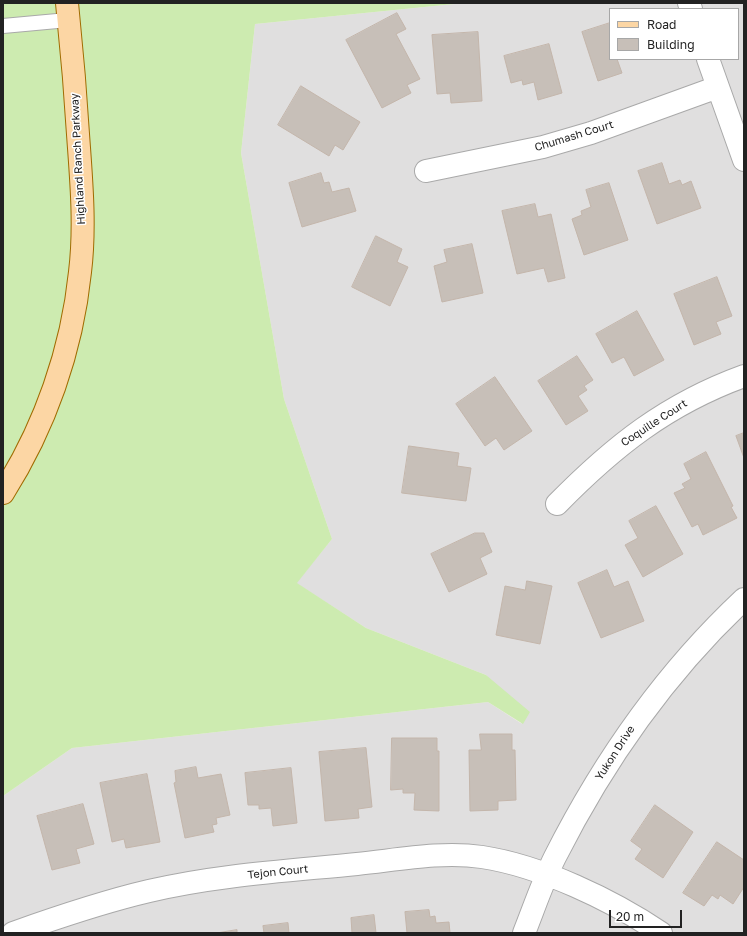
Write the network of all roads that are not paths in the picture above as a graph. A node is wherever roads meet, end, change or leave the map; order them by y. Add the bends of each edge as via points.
1 (68, 12) edge
2 (3, 26) edge
3 (708, 60) edge
4 (718, 87) junction
5 (744, 160) edge
6 (426, 171) dead end
7 (744, 376) edge
8 (3, 493) edge
9 (557, 504) dead end
10 (744, 599) edge
11 (547, 875) junction
12 (13, 933) edge
13 (524, 933) edge
14 (661, 933) edge

1 - 2 lane
1 - 8 main road, Highland Ranch Parkway via 82,177 83,224 74,316 35,438
3 - 4 street
4 - 5 street
4 - 6 street, Chumash Court via 591,133 543,147
7 - 9 street, Coquille Court via 719,385 675,407 632,435 590,470
10 - 11 street, Yukon Drive via 715,626 666,681 624,737 587,796
11 - 12 street, Tejon Court via 514,863 480,857 442,856 226,877 149,891 74,911
11 - 13 street, Yukon Drive
11 - 14 street, Tejon Court via 632,913

